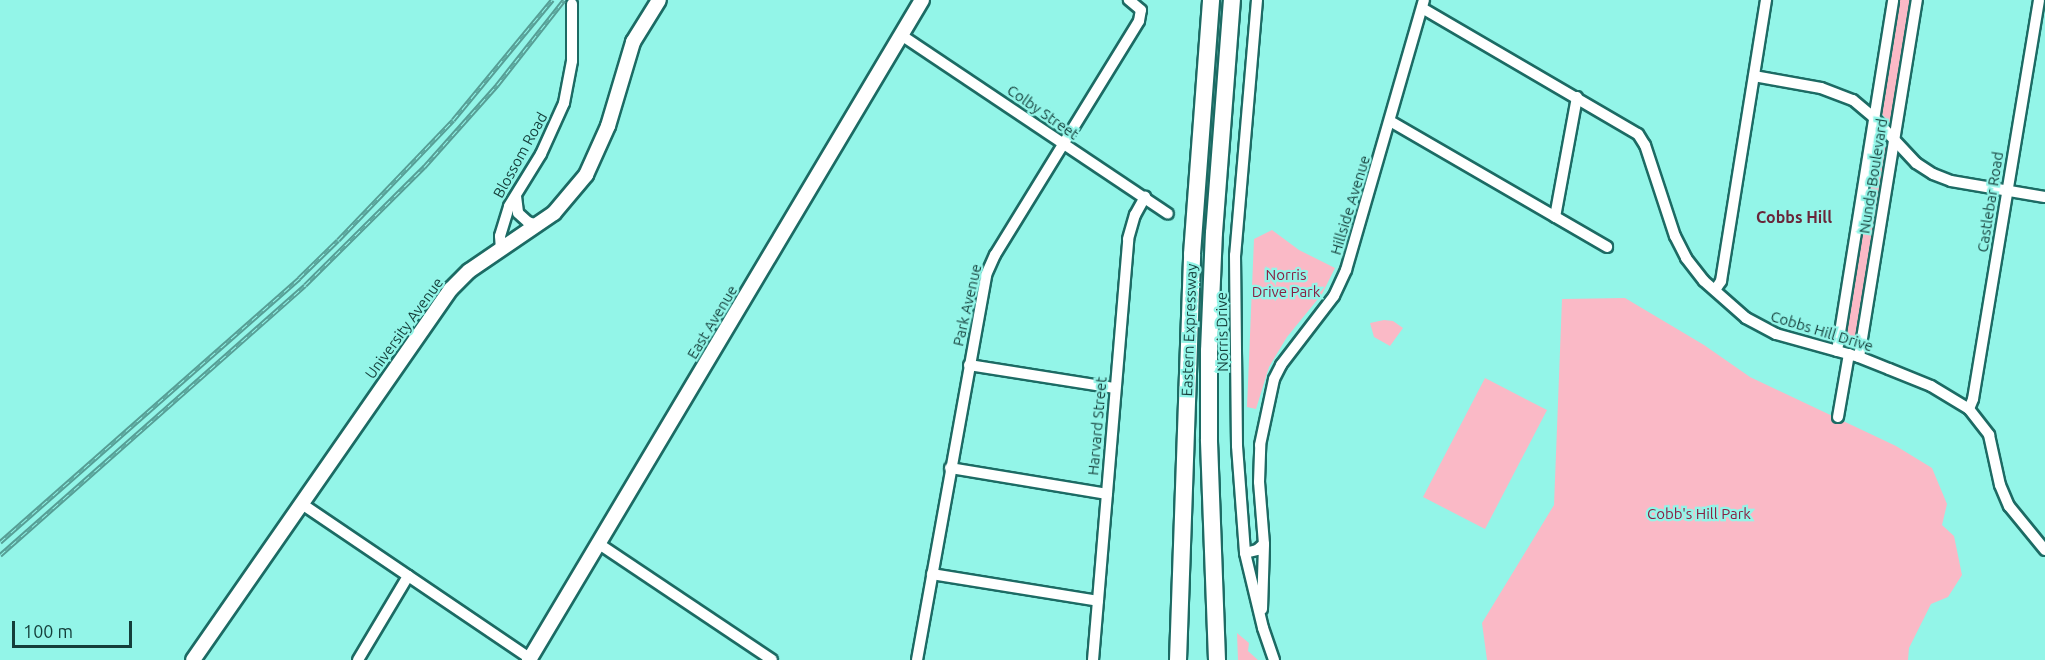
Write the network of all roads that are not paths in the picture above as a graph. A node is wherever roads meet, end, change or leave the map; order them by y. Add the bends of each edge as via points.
1 (658, 0) edge
2 (922, 0) edge
3 (1129, 0) edge
4 (1211, 0) edge
5 (1232, 0) edge
6 (1257, 0) edge
7 (1766, 0) edge
8 (1893, 0) edge
9 (1917, 0) edge
10 (2038, 0) edge
11 (572, 4) dead end
12 (1423, 4) edge
13 (901, 35) junction
14 (1754, 75) junction
15 (1577, 97) junction
16 (1873, 117) junction
17 (1390, 121) junction
18 (1895, 140) junction
19 (1063, 145) junction
20 (2007, 191) junction
21 (516, 194) junction
22 (1145, 197) junction
23 (2045, 197) edge
24 (1168, 214) dead end
25 (1555, 217) junction
26 (537, 225) junction
27 (1607, 247) dead end
28 (501, 250) junction
29 (1715, 290) junction
30 (1837, 351) junction
31 (1854, 356) junction
32 (969, 365) junction
33 (1115, 388) junction
34 (1969, 409) junction
35 (1838, 417) dead end
36 (950, 468) junction
37 (1107, 494) junction
38 (302, 504) junction
39 (599, 544) junction
40 (1264, 544) junction
41 (2045, 550) edge
42 (1245, 554) junction
43 (932, 574) junction
44 (408, 576) junction
45 (1098, 601) junction
46 (1263, 628) junction
47 (193, 660) edge
48 (358, 660) edge
49 (530, 660) edge
50 (772, 660) edge
51 (917, 660) edge
52 (1093, 660) edge
53 (1178, 660) edge
54 (1217, 660) edge
55 (1274, 660) edge

1 - 26 main road, University Avenue via 633,42 608,126 586,175 572,194
2 - 13 main road, East Avenue
3 - 19 street, Park Avenue via 1141,10 1141,19
4 - 53 highway, Eastern Expressway via 1191,274
5 - 54 highway, Eastern Expressway via 1209,351
6 - 42 street, Norris Drive via 1236,255 1237,446
7 - 14 street
8 - 16 street, Nunda Boulevard
9 - 18 street, Nunda Boulevard
10 - 20 street, Castlebar Road
11 - 21 street, Blossom Road via 572,61 564,104 541,154
12 - 15 street, Cobbs Hill Drive
12 - 17 street, Hillside Avenue
13 - 19 street, Colby Street
13 - 39 main road, East Avenue
14 - 16 street via 1834,92 1853,100
14 - 29 street via 1721,281
15 - 25 street
15 - 29 street, Cobbs Hill Drive via 1642,139 1681,248
16 - 18 street
16 - 30 street, Nunda Boulevard
17 - 25 street
17 - 40 street, Hillside Avenue via 1340,286 1281,365 1268,397 1259,464
18 - 20 street via 1916,163 1933,174
18 - 31 street, Nunda Boulevard
19 - 22 street, Colby Street
19 - 32 street, Park Avenue via 990,265
20 - 23 street
20 - 34 street, Castlebar Road
21 - 26 street via 518,213
21 - 28 street, Blossom Road via 504,219
22 - 24 street, Colby Street
22 - 33 street, Harvard Street via 1128,239
25 - 27 street
26 - 28 main road, University Avenue
28 - 38 main road, University Avenue via 469,271 451,289
29 - 30 street, Cobbs Hill Drive via 1759,327
30 - 31 street, Cobbs Hill Drive
31 - 34 street, Cobbs Hill Drive via 1931,386
31 - 35 street, Nunda Boulevard
32 - 33 street
32 - 36 street, Park Avenue
33 - 37 street, Harvard Street
34 - 41 street, Cobbs Hill Drive via 1989,435 2009,506
36 - 37 street
36 - 43 street, Park Avenue
37 - 45 street, Harvard Street
38 - 44 street
38 - 47 main road, University Avenue
39 - 49 main road, East Avenue
39 - 50 street
40 - 42 street
40 - 46 street, Hillside Avenue
42 - 46 street, Norris Drive
43 - 45 street
43 - 51 street, Park Avenue
44 - 48 street
44 - 49 street
45 - 52 street, Harvard Street
46 - 55 street, Norris Drive

